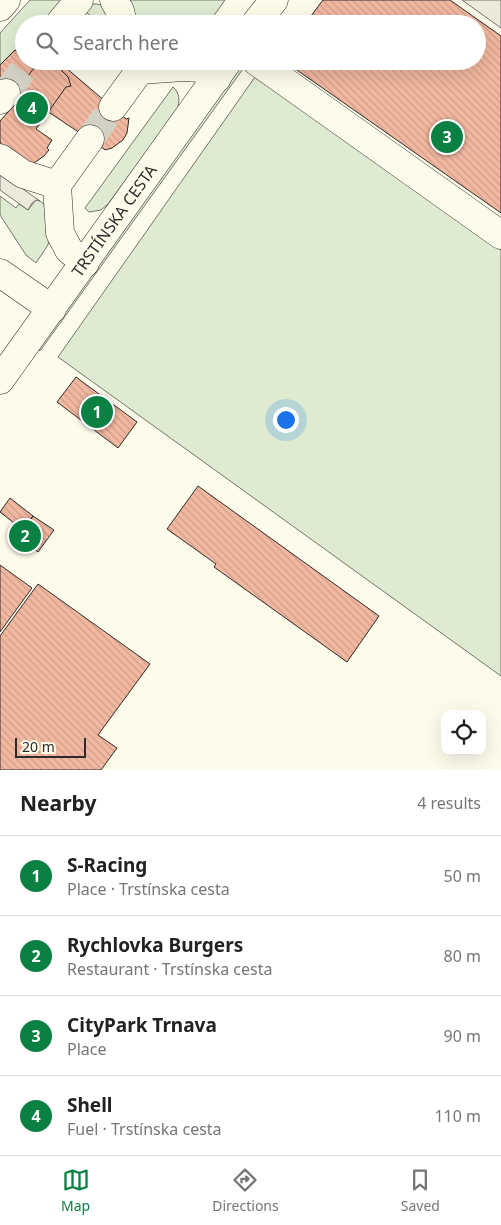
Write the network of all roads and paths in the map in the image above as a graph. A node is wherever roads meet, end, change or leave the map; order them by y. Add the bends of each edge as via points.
1 (6, 0) edge
2 (79, 0) edge
3 (114, 0) edge
4 (0, 8) edge
5 (66, 15) edge
6 (121, 15) edge
7 (136, 70) edge
8 (222, 70) edge
9 (269, 70) edge
10 (113, 108) tunnel mouth
11 (90, 139) tunnel mouth
12 (0, 158) edge
13 (57, 185) junction
14 (501, 235) edge
15 (85, 263) junction
16 (0, 273) edge
17 (52, 309) junction
18 (0, 380) edge

1 - 4 main road
2 - 5 main road
3 - 6 main road
7 - 10 main road
8 - 15 main road, TRSTÍNSKA CESTA
9 - 14 main road
11 - 13 main road
12 - 13 main road via 23,174
13 - 15 main road via 60,233 69,250
15 - 17 main road, TRSTÍNSKA CESTA
16 - 17 main road
17 - 18 main road, TRSTÍNSKA CESTA

